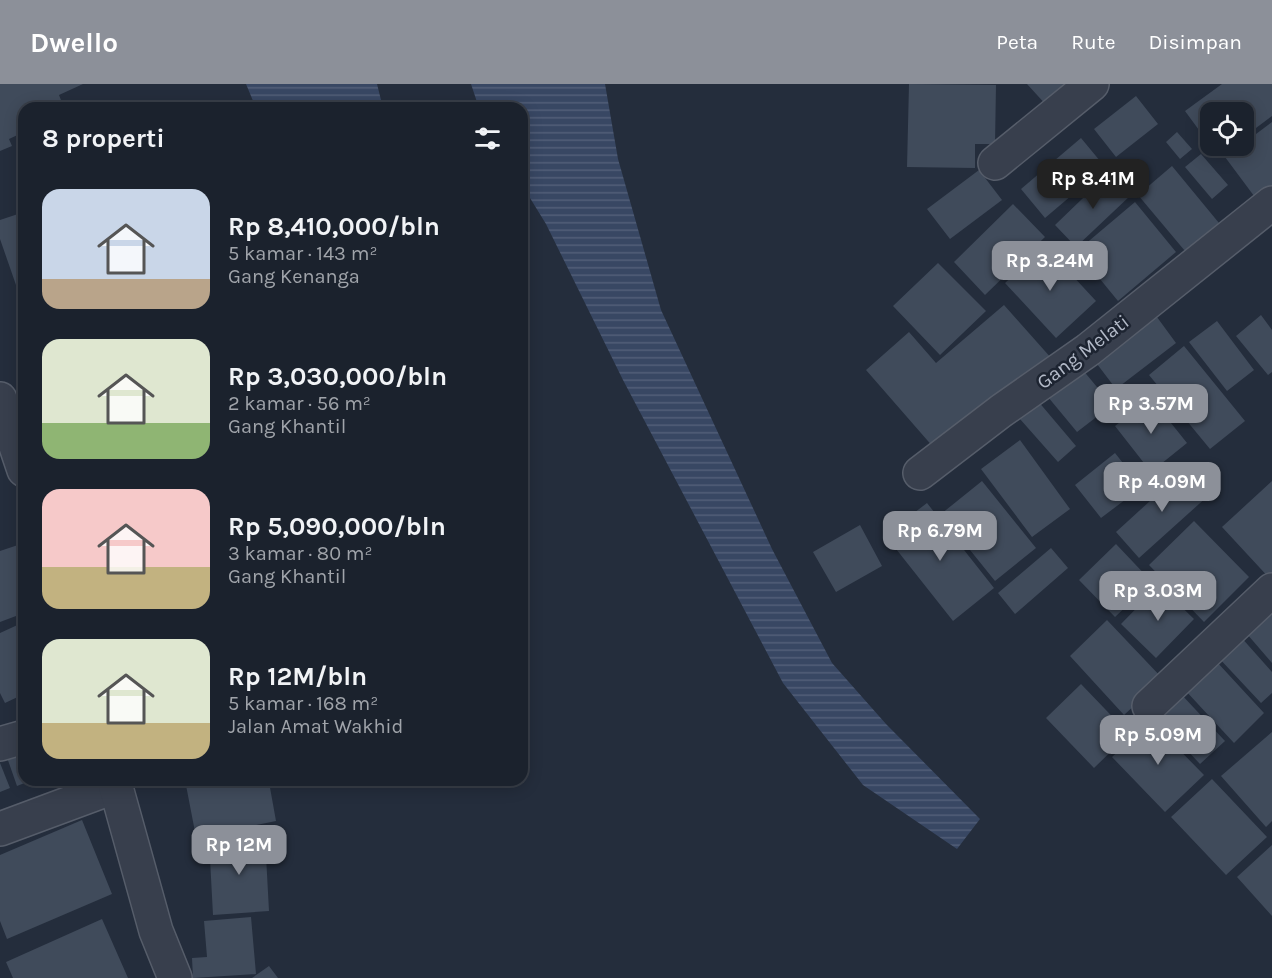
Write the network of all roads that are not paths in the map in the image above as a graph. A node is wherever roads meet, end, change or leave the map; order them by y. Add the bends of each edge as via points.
1 (1092, 84) edge
2 (995, 164) dead end
3 (1272, 203) edge
4 (0, 399) edge
5 (18, 452) edge
6 (920, 473) dead end
7 (1272, 590) edge
8 (1149, 706) dead end
9 (18, 739) edge
10 (0, 744) edge
11 (108, 786) edge
12 (116, 786) edge
13 (0, 829) edge
14 (175, 978) edge

1 - 2 street
3 - 6 street, Gang Melati via 1088,351
4 - 5 street
7 - 8 street
9 - 10 street
11 - 13 street
12 - 14 street via 156,931

